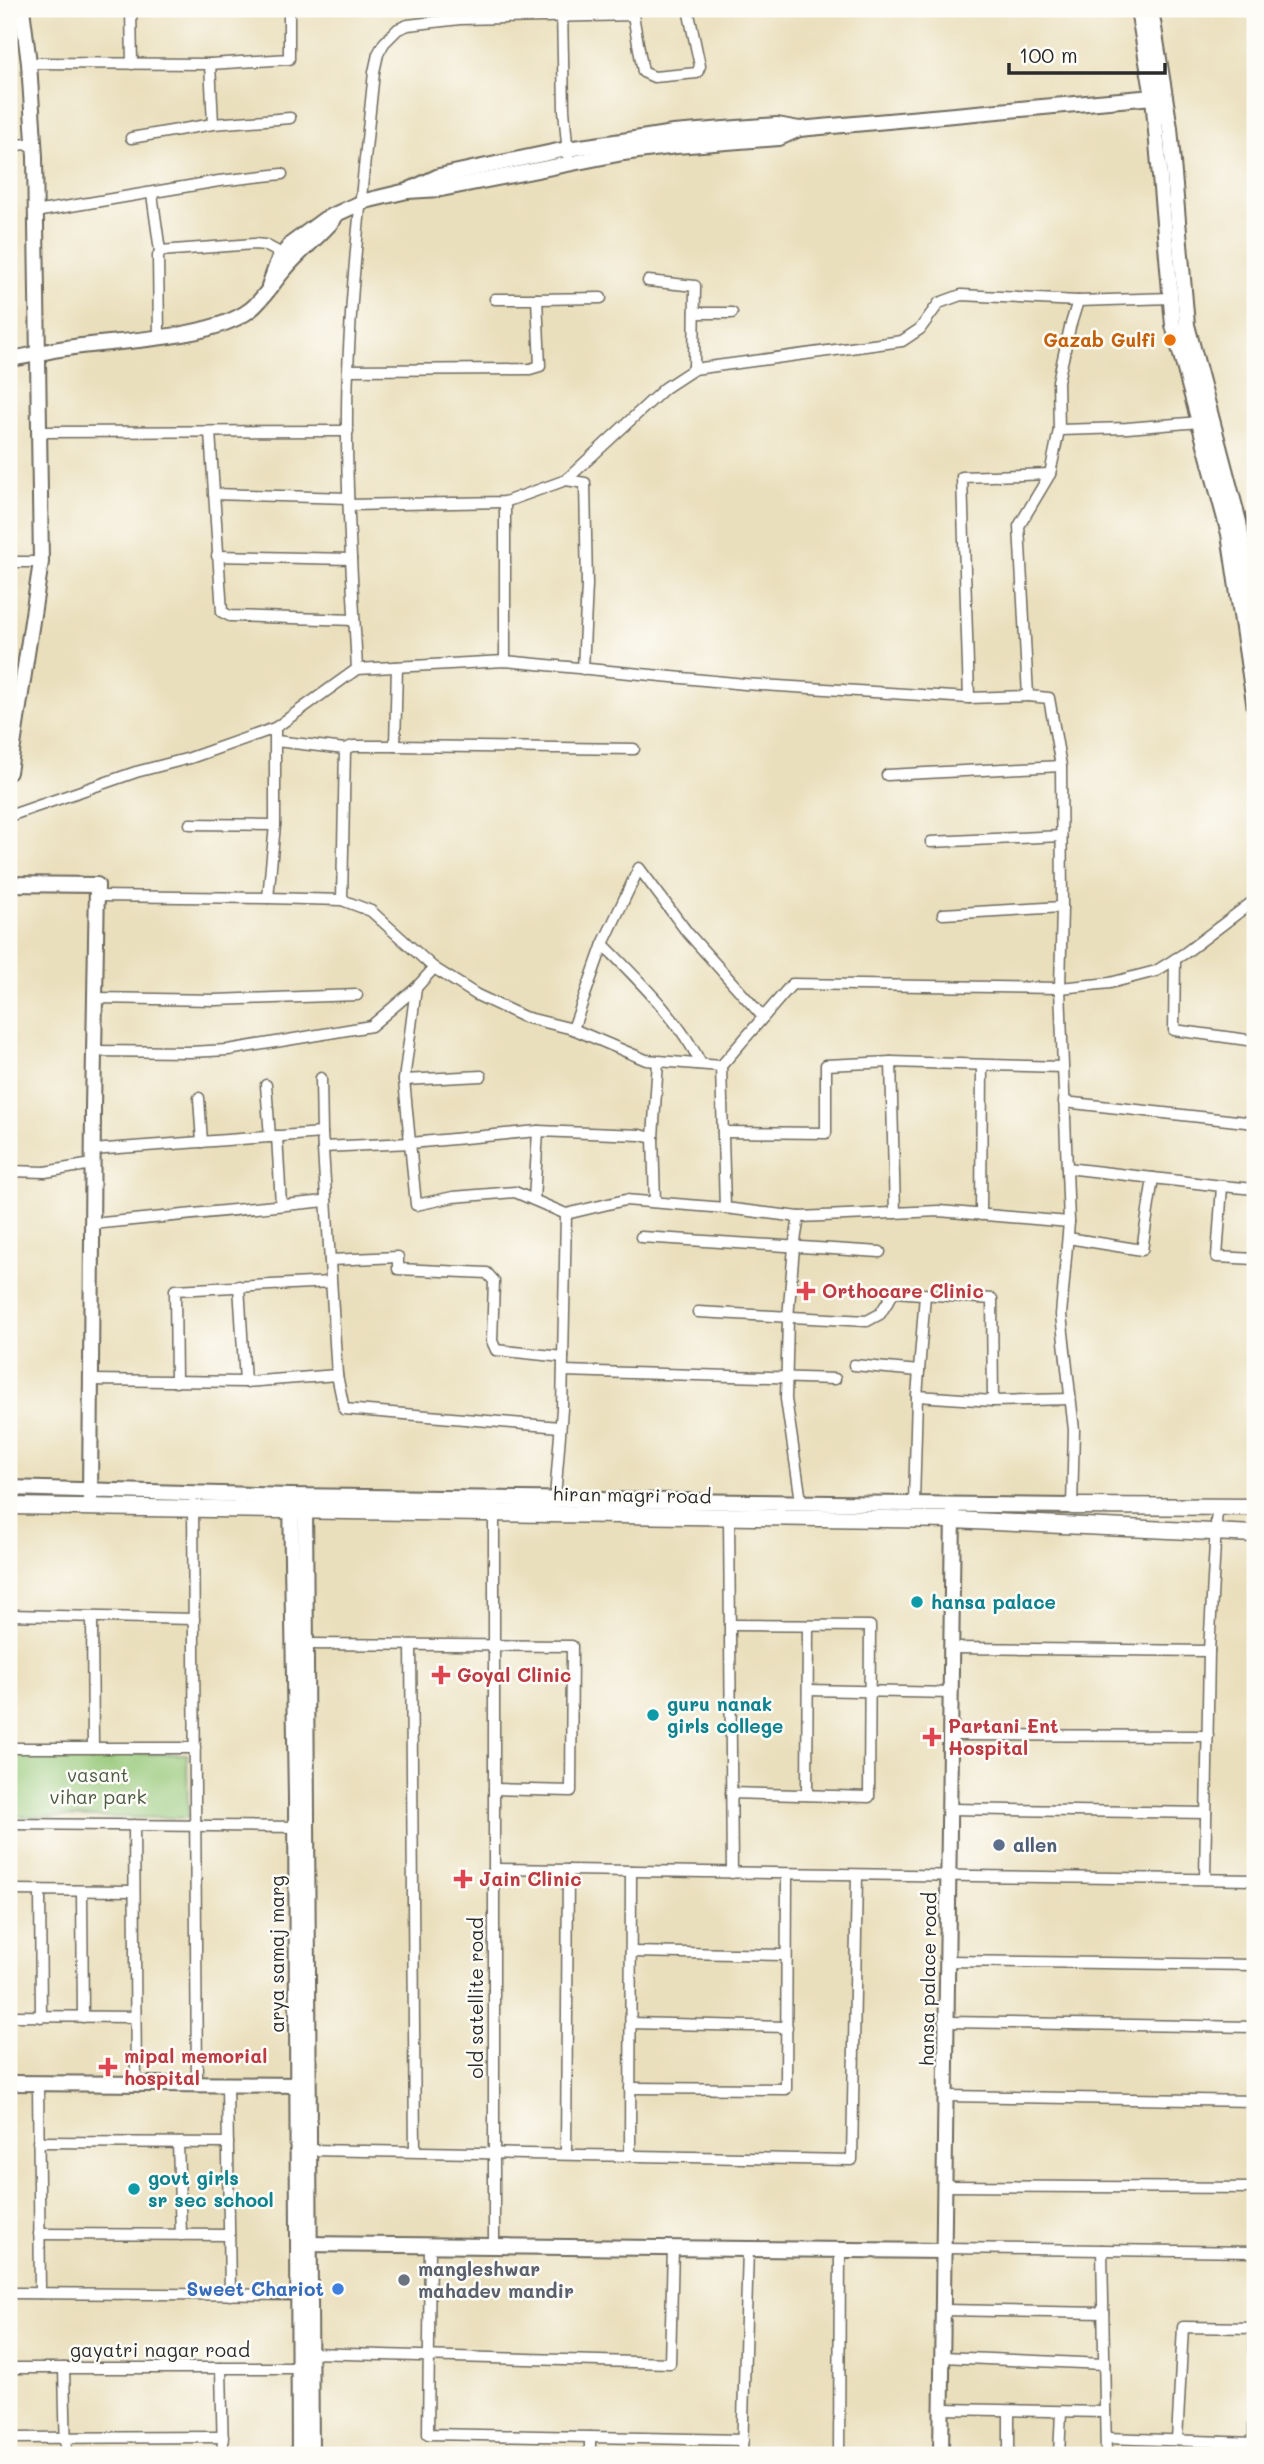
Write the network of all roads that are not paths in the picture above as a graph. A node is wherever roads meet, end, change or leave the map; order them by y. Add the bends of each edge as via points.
1 (22, 9) edge
2 (131, 9) edge
3 (289, 9) edge
4 (688, 9) edge
5 (1138, 9) edge
6 (1151, 9) edge
7 (562, 14) edge
8 (29, 63) junction
9 (132, 64) junction
10 (210, 64) junction
11 (1153, 97) junction
12 (290, 118) dead end
13 (213, 124) junction
14 (131, 138) dead end
15 (34, 144) junction
16 (9, 145) edge
17 (568, 156) junction
18 (282, 174) dead end
19 (152, 194) junction
20 (360, 203) junction
21 (342, 210) junction
22 (35, 212) junction
23 (160, 251) junction
24 (282, 254) junction
25 (648, 281) dead end
26 (269, 286) junction
27 (601, 298) dead end
28 (1171, 298) junction
29 (495, 299) dead end
30 (537, 299) junction
31 (1078, 301) junction
32 (695, 313) junction
33 (732, 313) dead end
34 (159, 337) junction
35 (38, 354) junction
36 (9, 359) edge
37 (694, 369) junction
38 (348, 370) junction
39 (1200, 422) junction
40 (1059, 430) junction
41 (348, 431) junction
42 (40, 432) junction
43 (210, 432) junction
44 (1050, 474) junction
45 (566, 480) junction
46 (214, 494) junction
47 (349, 501) junction
48 (505, 502) junction
49 (217, 556) junction
50 (351, 559) junction
51 (9, 562) edge
52 (41, 562) junction
53 (354, 620) junction
54 (1255, 628) edge
55 (505, 661) junction
56 (397, 667) junction
57 (356, 669) junction
58 (583, 669) junction
59 (1028, 696) junction
60 (969, 698) junction
61 (1255, 709) edge
62 (275, 727) junction
63 (276, 741) junction
64 (395, 746) junction
65 (345, 749) junction
66 (634, 749) dead end
67 (1061, 766) junction
68 (9, 772) edge
69 (887, 775) dead end
70 (9, 816) edge
71 (190, 824) dead end
72 (275, 825) junction
73 (1061, 836) junction
74 (931, 842) dead end
75 (9, 884) edge
76 (97, 896) junction
77 (268, 898) junction
78 (342, 900) junction
79 (1255, 900) edge
80 (1062, 907) junction
81 (943, 914) dead end
82 (603, 944) junction
83 (1175, 959) junction
84 (434, 968) junction
85 (416, 988) junction
86 (1060, 988) junction
87 (357, 995) dead end
88 (96, 998) junction
89 (763, 1017) junction
90 (573, 1029) junction
91 (1255, 1041) edge
92 (94, 1051) junction
93 (658, 1061) junction
94 (891, 1062) junction
95 (701, 1064) junction
96 (982, 1065) junction
97 (721, 1066) junction
98 (1062, 1067) junction
99 (481, 1076) dead end
100 (321, 1078) dead end
101 (404, 1080) junction
102 (266, 1085) dead end
103 (199, 1098) dead end
104 (1064, 1102) junction
105 (1255, 1123) edge
106 (538, 1131) junction
107 (723, 1132) junction
108 (322, 1133) junction
109 (274, 1137) junction
110 (653, 1138) junction
111 (202, 1142) junction
112 (411, 1143) junction
113 (323, 1147) junction
114 (92, 1157) junction
115 (1067, 1168) junction
116 (9, 1171) edge
117 (1153, 1178) junction
118 (1222, 1186) junction
119 (1255, 1189) edge
120 (534, 1200) junction
121 (326, 1201) junction
122 (655, 1202) junction
123 (281, 1204) junction
124 (725, 1208) junction
125 (895, 1213) junction
126 (566, 1214) junction
127 (981, 1215) junction
128 (799, 1217) junction
129 (1069, 1222) junction
130 (92, 1224) junction
131 (641, 1237) dead end
132 (1068, 1238) junction
133 (794, 1247) junction
134 (880, 1252) dead end
135 (330, 1259) junction
136 (1255, 1259) edge
137 (331, 1282) junction
138 (239, 1286) junction
139 (925, 1295) junction
140 (698, 1312) dead end
141 (788, 1318) junction
142 (563, 1357) junction
143 (854, 1365) dead end
144 (563, 1371) junction
145 (919, 1371) junction
146 (337, 1375) junction
147 (787, 1377) junction
148 (835, 1379) dead end
149 (91, 1380) junction
150 (176, 1382) junction
151 (244, 1382) junction
152 (917, 1396) junction
153 (1070, 1399) junction
154 (993, 1401) junction
155 (560, 1427) junction
156 (9, 1488) edge
157 (90, 1490) junction
158 (555, 1498) junction
159 (193, 1501) junction
160 (801, 1501) junction
161 (914, 1502) junction
162 (298, 1503) junction
163 (953, 1503) junction
164 (9, 1506) edge
165 (494, 1506) junction
166 (1072, 1506) junction
167 (1255, 1507) edge
168 (90, 1508) junction
169 (1217, 1508) junction
170 (729, 1517) junction
171 (953, 1520) junction
172 (1216, 1533) junction
173 (1255, 1534) edge
174 (9, 1615) edge
175 (92, 1617) junction
176 (194, 1619) junction
177 (730, 1625) junction
178 (808, 1626) junction
179 (306, 1644) junction
180 (411, 1645) junction
181 (494, 1646) junction
182 (952, 1648) junction
183 (1209, 1651) junction
184 (808, 1690) junction
185 (869, 1692) junction
186 (951, 1693) junction
187 (950, 1735) junction
188 (1208, 1736) junction
189 (9, 1748) edge
190 (93, 1748) junction
191 (195, 1748) junction
192 (494, 1789) junction
193 (731, 1793) junction
194 (807, 1795) junction
195 (950, 1809) junction
196 (1206, 1813) junction
197 (9, 1824) edge
198 (134, 1825) junction
199 (195, 1826) junction
200 (302, 1827) junction
201 (494, 1869) junction
202 (568, 1870) junction
203 (631, 1871) junction
204 (732, 1873) junction
205 (787, 1874) junction
206 (857, 1875) junction
207 (949, 1877) junction
208 (1205, 1879) junction
209 (1255, 1880) edge
210 (9, 1890) edge
211 (40, 1890) junction
212 (82, 1891) junction
213 (135, 1891) junction
214 (631, 1952) junction
215 (786, 1955) junction
216 (947, 1961) junction
217 (1255, 1965) edge
218 (9, 2016) edge
219 (41, 2017) junction
220 (83, 2017) junction
221 (135, 2017) junction
222 (947, 2022) junction
223 (631, 2023) junction
224 (786, 2027) junction
225 (1255, 2027) edge
226 (9, 2083) edge
227 (38, 2083) junction
228 (136, 2084) junction
229 (197, 2084) junction
230 (227, 2084) junction
231 (302, 2085) junction
232 (631, 2088) junction
233 (946, 2096) junction
234 (1255, 2101) edge
235 (38, 2142) junction
236 (178, 2143) junction
237 (228, 2143) junction
238 (309, 2150) junction
239 (415, 2151) junction
240 (494, 2153) junction
241 (566, 2154) junction
242 (630, 2155) junction
243 (944, 2186) junction
244 (1255, 2188) edge
245 (39, 2234) junction
246 (181, 2235) junction
247 (229, 2235) junction
248 (304, 2244) junction
249 (429, 2246) junction
250 (494, 2246) junction
251 (673, 2248) junction
252 (748, 2249) junction
253 (944, 2249) junction
254 (840, 2250) junction
255 (1102, 2250) junction
256 (1255, 2252) edge
257 (9, 2293) edge
258 (40, 2293) junction
259 (230, 2295) junction
260 (304, 2295) junction
261 (943, 2310) junction
262 (1104, 2313) junction
263 (1255, 2328) edge
264 (428, 2356) junction
265 (942, 2357) junction
266 (306, 2363) junction
267 (1104, 2364) junction
268 (9, 2368) edge
269 (64, 2368) junction
270 (221, 2368) junction
271 (942, 2409) junction
272 (1009, 2411) junction
273 (1060, 2412) junction
274 (1105, 2413) junction
275 (66, 2437) junction
276 (223, 2437) junction
277 (590, 2437) junction
278 (9, 2438) edge
279 (1106, 2438) junction
280 (743, 2440) junction
281 (1177, 2440) junction
282 (1222, 2442) junction
283 (1255, 2443) edge
284 (66, 2455) edge
285 (223, 2455) edge
286 (299, 2455) edge
287 (311, 2455) edge
288 (590, 2455) edge
289 (742, 2455) edge
290 (839, 2455) edge
291 (941, 2455) edge
292 (1009, 2455) edge
293 (1059, 2455) edge
294 (1106, 2455) edge
295 (1221, 2455) edge

1 - 8 street
2 - 9 street
3 - 10 street via 289,59
4 - 7 street via 700,66 697,73 654,77 643,72 633,15
5 - 11 street
6 - 54 street via 1167,99 1187,325 1239,522
7 - 17 street
7 - 20 street via 451,20 408,25 393,33 378,54 374,72
8 - 9 street
8 - 15 street
9 - 10 street
10 - 13 street
11 - 17 street via 799,129 777,125 686,132
11 - 28 street
12 - 13 street
13 - 14 street
15 - 16 street
15 - 22 street
17 - 20 street via 439,176 407,191
18 - 19 street
19 - 22 street
19 - 23 street
20 - 21 street
20 - 38 street
21 - 24 street via 312,227
21 - 26 street
22 - 35 street
23 - 24 street via 254,244
23 - 34 street
24 - 26 street
25 - 32 street via 695,286
26 - 34 street via 260,301 240,315
27 - 30 street
28 - 31 street
28 - 39 street via 1173,326
29 - 30 street
30 - 38 street via 540,366
31 - 37 street via 961,295 939,303 920,329 902,341
31 - 40 street via 1058,382
32 - 33 street
32 - 37 street
34 - 35 street
35 - 36 street
35 - 42 street
37 - 45 street via 665,388
38 - 41 street
39 - 40 street
39 - 61 street via 1229,534
40 - 44 street
41 - 43 street
41 - 47 street
42 - 43 street
42 - 52 street
43 - 46 street
44 - 59 street via 1019,526
44 - 60 street via 962,477
45 - 48 street
45 - 58 street via 584,483 587,585
46 - 47 street
46 - 49 street
47 - 48 street
47 - 50 street
48 - 55 street
49 - 50 street
49 - 53 street via 220,604 222,612 230,616
50 - 53 street
51 - 52 street
52 - 68 street
53 - 57 street
55 - 56 street
55 - 58 street
56 - 57 street
56 - 64 street
57 - 62 street
58 - 60 street
59 - 60 street
59 - 67 street via 1049,698
62 - 63 street
62 - 70 street
63 - 65 street
63 - 72 street
64 - 65 street
64 - 66 street
65 - 78 street
67 - 69 street
67 - 73 street
71 - 72 street
72 - 77 street
73 - 74 street
73 - 80 street
75 - 76 street via 97,885
76 - 77 street
76 - 88 street
77 - 78 street
78 - 84 street via 371,911
79 - 83 street
80 - 81 street
80 - 86 street
82 - 89 street via 639,868 687,932
82 - 90 street
82 - 95 street via 692,1046
83 - 86 street via 1156,971 1110,983
83 - 91 street via 1174,1030
84 - 85 street
84 - 90 street via 524,1017
85 - 92 street via 371,1026 228,1050
85 - 101 street
86 - 89 street via 792,984
86 - 98 street
87 - 88 street
88 - 92 street
89 - 97 street
90 - 93 street
92 - 114 street
93 - 95 street
93 - 110 street
94 - 96 street
94 - 107 street via 827,1065 826,1133
94 - 125 street
95 - 97 street
96 - 98 street
96 - 127 street
97 - 107 street
98 - 104 street
99 - 101 street
100 - 108 street
101 - 112 street
102 - 109 street
103 - 111 street
104 - 105 street
104 - 115 street
106 - 110 street
106 - 112 street
106 - 120 street
107 - 124 street
108 - 109 street
108 - 113 street
109 - 111 street
109 - 123 street
110 - 122 street
111 - 114 street
112 - 113 street
112 - 120 street via 416,1205 515,1192
113 - 121 street
114 - 116 street via 45,1172
114 - 130 street
115 - 117 street
115 - 129 street
117 - 118 street
117 - 132 street via 1142,1250
118 - 119 street
118 - 136 street via 1217,1257
120 - 126 street
121 - 123 street
121 - 135 street
122 - 124 street
122 - 126 street via 625,1200
123 - 130 street
124 - 128 street
125 - 127 street
125 - 128 street
126 - 142 street
127 - 129 street
128 - 133 street
129 - 132 street
130 - 149 street
131 - 133 street
132 - 153 street via 1061,1315
133 - 134 street
133 - 141 street
135 - 137 street
135 - 142 street via 398,1257 398,1269 487,1273 494,1281 492,1341 496,1350
137 - 138 street
137 - 146 street
138 - 150 street via 175,1290
138 - 151 street
139 - 141 street via 894,1292 880,1314 867,1321
139 - 145 street
139 - 154 street via 992,1298
140 - 141 street
141 - 147 street
142 - 144 street
143 - 145 street
144 - 147 street
144 - 155 street
145 - 152 street
146 - 151 street
146 - 155 street via 344,1409
147 - 148 street
147 - 160 street
149 - 150 street
149 - 157 street
150 - 151 street
152 - 154 street
152 - 161 street
153 - 154 street
153 - 166 street
155 - 158 street
156 - 157 street
157 - 159 street
157 - 168 street
158 - 160 street
158 - 165 street
159 - 162 main road, hiran magri road
159 - 168 main road, hiran magri road
159 - 176 street
160 - 161 street
161 - 163 street
162 - 165 main road, hiran magri road
162 - 179 street
162 - 200 street, arya samaj marg
163 - 166 street
163 - 171 street, hansa palace road
164 - 168 main road, hiran magri road
165 - 170 main road, hiran magri road
165 - 181 street, old satellite road
166 - 169 main road
167 - 169 main road
169 - 172 street
170 - 171 main road, hiran magri road
170 - 177 street
171 - 172 main road, hiran magri road
171 - 182 street, hansa palace road
172 - 173 main road, hiran magri road
172 - 183 street
174 - 175 street
175 - 176 street
175 - 190 street
176 - 191 street
177 - 178 street
177 - 193 street
178 - 184 street
178 - 185 street via 870,1626
179 - 180 street
179 - 200 street
180 - 181 street
180 - 239 street
181 - 192 street, old satellite road
181 - 192 street via 572,1646 571,1790
182 - 183 street
182 - 186 street, hansa palace road
183 - 188 street
184 - 185 street
184 - 194 street
185 - 186 street
185 - 194 street via 869,1797
186 - 187 street, hansa palace road
187 - 188 street
187 - 195 street, hansa palace road
188 - 196 street
189 - 190 street
190 - 191 street
191 - 199 street
192 - 201 street, old satellite road
193 - 194 street
193 - 204 street
195 - 196 street
195 - 207 street, hansa palace road
196 - 208 street
197 - 198 street
198 - 199 street
198 - 213 street
199 - 200 street
199 - 229 street
200 - 231 street, arya samaj marg
201 - 202 street
201 - 240 street, old satellite road
202 - 203 street
202 - 241 street
203 - 204 street
203 - 214 street
204 - 205 street
205 - 206 street
205 - 215 street
206 - 207 street
206 - 242 street via 852,2160
207 - 208 street
207 - 216 street, hansa palace road
208 - 209 street
210 - 211 street
211 - 212 street
211 - 219 street
212 - 213 street
212 - 220 street
213 - 221 street
214 - 215 street
214 - 223 street
215 - 224 street
216 - 217 street
216 - 222 street, hansa palace road
218 - 219 street
219 - 220 street
220 - 221 street
221 - 228 street
222 - 225 street
222 - 233 street, hansa palace road
223 - 224 street
223 - 232 street
224 - 232 street via 786,2089
226 - 227 street
227 - 228 street
227 - 235 street
228 - 229 street
229 - 230 street
230 - 231 street
230 - 237 street
231 - 238 street
231 - 248 street, arya samaj marg
232 - 242 street
233 - 234 street
233 - 243 street, hansa palace road
235 - 236 street
235 - 245 street
236 - 237 street
236 - 246 street
237 - 247 street
238 - 239 street
238 - 248 street
239 - 240 street
240 - 241 street
240 - 250 street, old satellite road
241 - 242 street
243 - 244 street
243 - 253 street, hansa palace road
245 - 246 street
245 - 258 street
246 - 247 street
247 - 259 street
248 - 249 street
248 - 260 street, arya samaj marg
249 - 250 street
249 - 264 street
250 - 251 street
251 - 252 street
251 - 264 street, gayatri nagar road via 670,2362
252 - 254 street
252 - 280 street
253 - 254 street
253 - 255 street
253 - 261 street, hansa palace road
254 - 290 street
255 - 256 street
255 - 262 street
257 - 258 street
258 - 259 street
259 - 260 street
260 - 266 street, arya samaj marg
261 - 262 street
261 - 265 street, hansa palace road
262 - 267 street
263 - 281 street via 1183,2327
263 - 283 street
264 - 266 street, gayatri nagar road
264 - 277 street via 428,2434
265 - 267 street
265 - 271 street, hansa palace road
266 - 270 street, gayatri nagar road
266 - 286 street, arya samaj marg
266 - 287 street
267 - 274 street
268 - 269 street, gayatri nagar road
269 - 270 street, gayatri nagar road
269 - 275 street
270 - 276 street
271 - 272 street
271 - 291 street, hansa palace road
272 - 273 street
272 - 292 street
273 - 274 street
273 - 293 street
274 - 279 street
275 - 276 street
275 - 278 street
275 - 284 street
276 - 285 street
277 - 280 street
277 - 288 street
279 - 281 street
279 - 294 street
280 - 289 street
281 - 282 street
282 - 283 street
282 - 295 street

